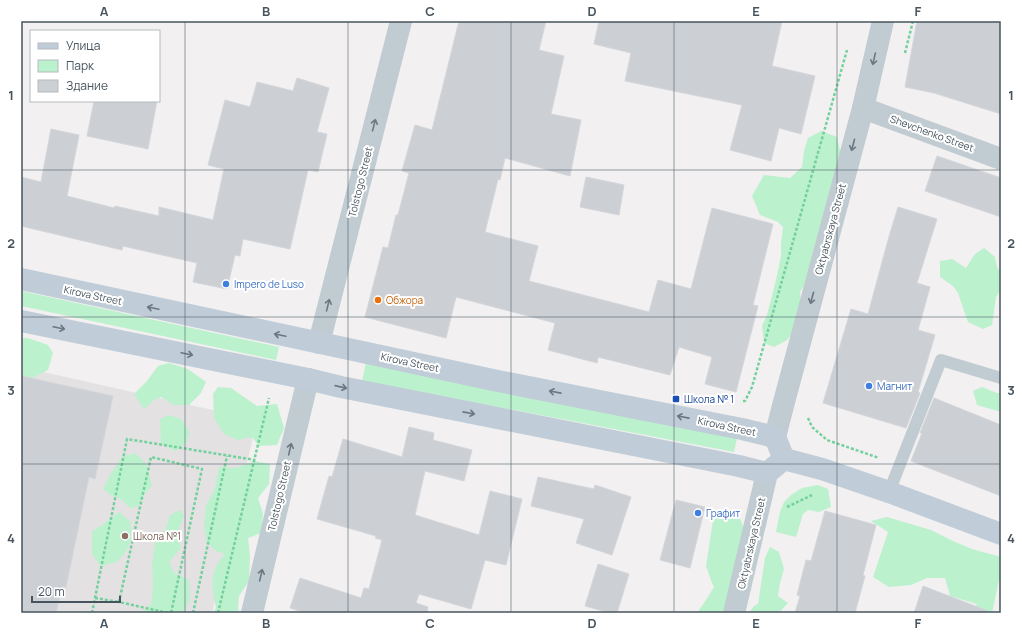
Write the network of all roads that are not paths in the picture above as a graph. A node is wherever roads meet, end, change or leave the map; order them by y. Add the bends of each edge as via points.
1 (401, 21) edge
2 (883, 21) edge
3 (863, 108) junction
4 (1001, 159) edge
5 (21, 279) edge
6 (21, 321) edge
7 (319, 342) junction
8 (1001, 378) edge
9 (308, 379) junction
10 (776, 437) junction
11 (784, 459) junction
12 (766, 473) junction
13 (889, 492) junction
14 (1001, 534) edge
15 (252, 613) edge
16 (734, 613) edge

7 -> 1 street, Tolstogo Street
2 -> 3 street, Oktyabrskaya Street
3 - 4 street, Shevchenko Street
3 -> 10 street, Oktyabrskaya Street
7 -> 5 main road, Kirova Street
6 -> 9 main road
10 -> 7 main road, Kirova Street
8 - 13 lane via 941,360
9 -> 12 main road
15 -> 9 street, Tolstogo Street
10 - 11 main road
11 - 12 main road
11 - 13 main road
12 - 16 street, Oktyabrskaya Street
13 - 14 main road

